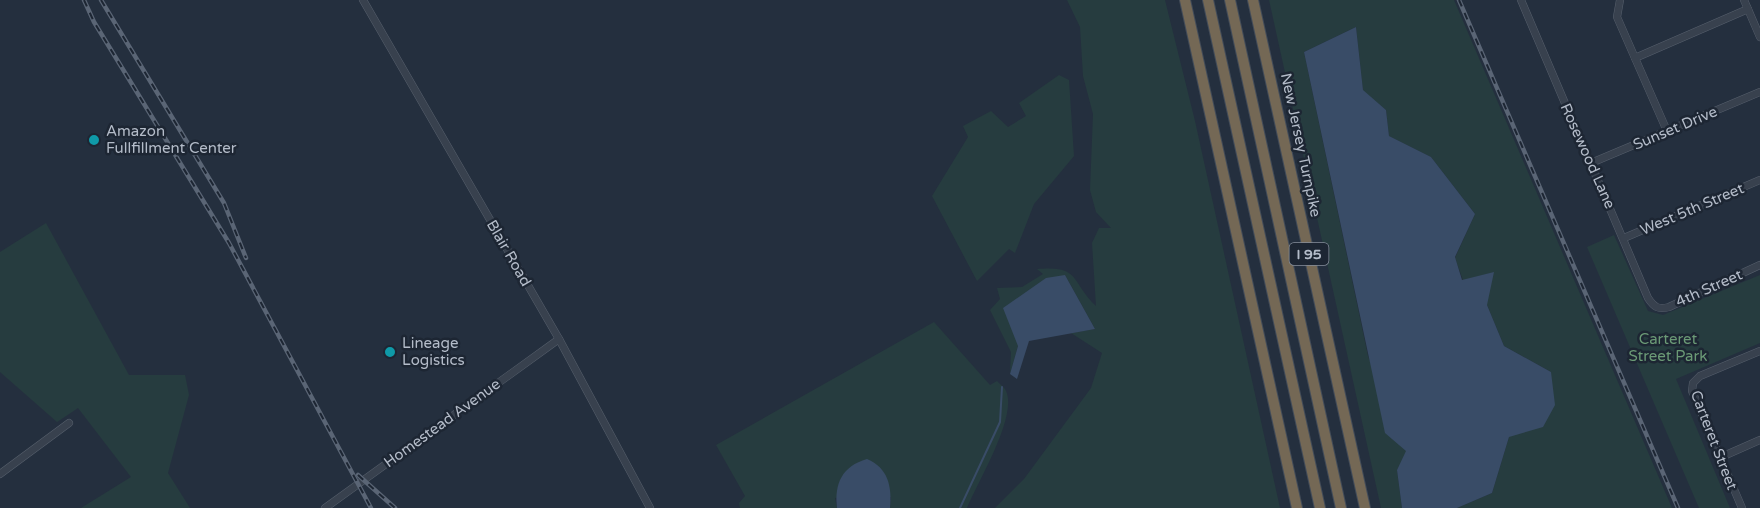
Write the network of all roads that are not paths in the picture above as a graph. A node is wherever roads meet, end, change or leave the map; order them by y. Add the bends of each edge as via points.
1 (363, 0) edge
2 (1185, 0) edge
3 (1208, 0) edge
4 (1230, 0) edge
5 (1253, 0) edge
6 (1521, 0) edge
7 (1620, 0) edge
8 (1744, 0) edge
9 (1748, 9) junction
10 (1760, 37) edge
11 (1635, 58) junction
12 (1760, 92) edge
13 (1666, 131) junction
14 (1591, 163) junction
15 (1760, 180) edge
16 (1624, 238) junction
17 (1760, 265) edge
18 (1659, 308) joint
19 (559, 339) junction
20 (1760, 351) edge
21 (69, 423) dead end
22 (1760, 440) edge
23 (1719, 458) junction
24 (0, 474) edge
25 (325, 508) edge
26 (650, 508) edge
27 (1297, 508) edge
28 (1320, 508) edge
29 (1341, 508) edge
30 (1365, 508) edge
31 (1742, 508) edge

1 - 19 street, Blair Road
2 - 27 highway
3 - 28 highway, I 95
4 - 29 highway, I 95
5 - 30 highway, New Jersey Turnpike / I 95
6 - 14 street, Rosewood Lane
7 - 11 street via 1617,17
8 - 9 street
9 - 10 street
9 - 11 street
11 - 13 street
12 - 13 street, Sunset Drive
13 - 14 street, Sunset Drive
14 - 16 street, Rosewood Lane
15 - 16 street, West 5th Street
16 - 18 street, Rosewood Lane via 1648,298
17 - 18 street, 4th Street
19 - 25 street, Homestead Avenue
19 - 26 street, Blair Road
20 - 23 street, Carteret Street via 1702,375 1693,383 1692,391
21 - 24 street
22 - 23 street
23 - 31 street, Carteret Street

